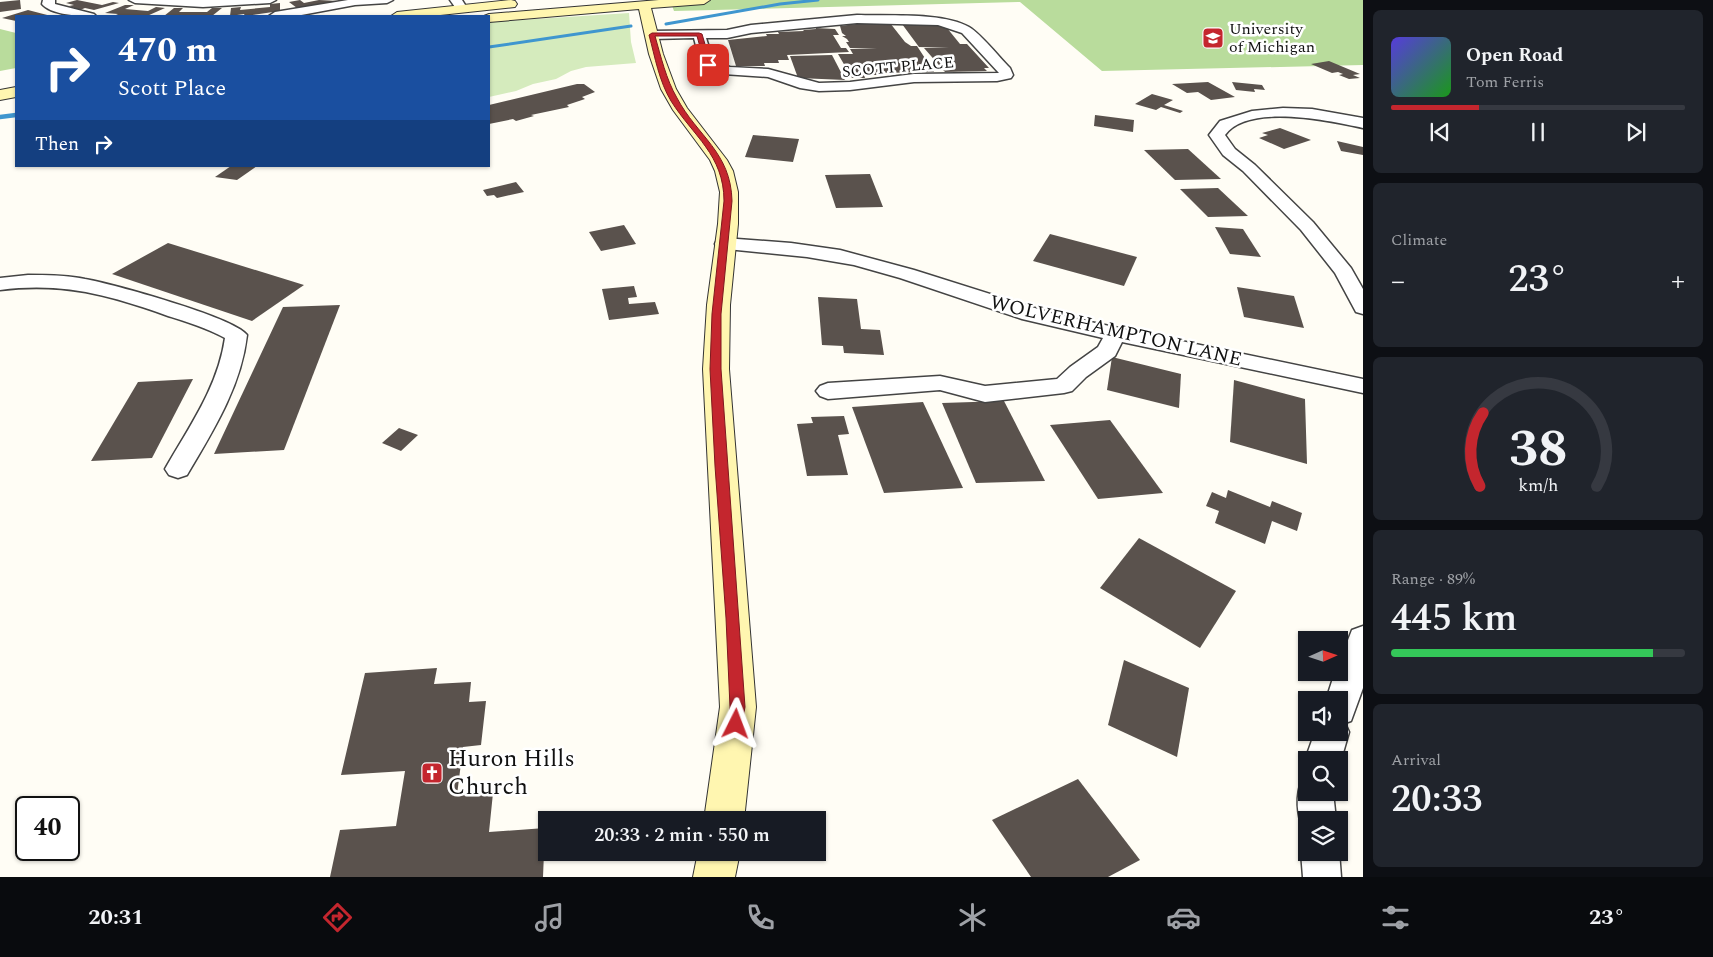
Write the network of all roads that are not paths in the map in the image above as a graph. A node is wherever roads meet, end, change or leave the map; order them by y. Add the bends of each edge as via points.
1 (49, 0) edge
2 (135, 0) edge
3 (270, 0) edge
4 (387, 0) edge
5 (562, 0) edge
6 (704, 0) edge
7 (358, 1) edge
8 (475, 3) edge
9 (459, 4) edge
10 (644, 5) junction
11 (514, 10) junction
12 (86, 15) edge
13 (281, 15) edge
14 (402, 15) edge
15 (490, 18) edge
16 (699, 34) junction
17 (652, 35) junction
18 (15, 92) edge
19 (0, 94) edge
20 (1363, 124) edge
21 (724, 244) junction
22 (0, 284) edge
23 (1363, 308) edge
24 (1115, 334) junction
25 (1363, 386) edge
26 (828, 391) dead end
27 (178, 469) dead end
28 (1363, 639) edge
29 (1345, 691) edge
30 (725, 811) edge
31 (717, 861) edge
32 (1321, 861) edge
33 (714, 877) edge
34 (1322, 877) edge

1 - 12 street via 51,6
2 - 3 street via 203,4
4 - 7 street
5 - 11 street
6 - 10 street
7 - 13 street
8 - 9 street
8 - 11 street
9 - 14 street
10 - 11 street
10 - 17 street
11 - 15 street
16 - 16 street, SCOTT PLACE via 727,34 857,19 938,21 966,30 1006,75 817,87 767,72 714,68 708,65
16 - 17 street, SCOTT PLACE
17 - 21 street via 664,79 674,100 724,169 728,184
18 - 19 street
20 - 23 street via 1312,113 1283,112 1252,115 1225,124 1217,135 1228,152 1307,226 1344,272
21 - 24 street, WOLVERHAMPTON LANE via 804,249 856,260 1021,312
21 - 30 street via 717,314 716,369 738,707
22 - 27 street via 45,279 89,284 219,326 236,335 236,350 216,402
24 - 25 street, WOLVERHAMPTON LANE
24 - 26 street via 1107,351 1064,386 986,394 940,384
28 - 29 street
31 - 33 street
32 - 34 street

